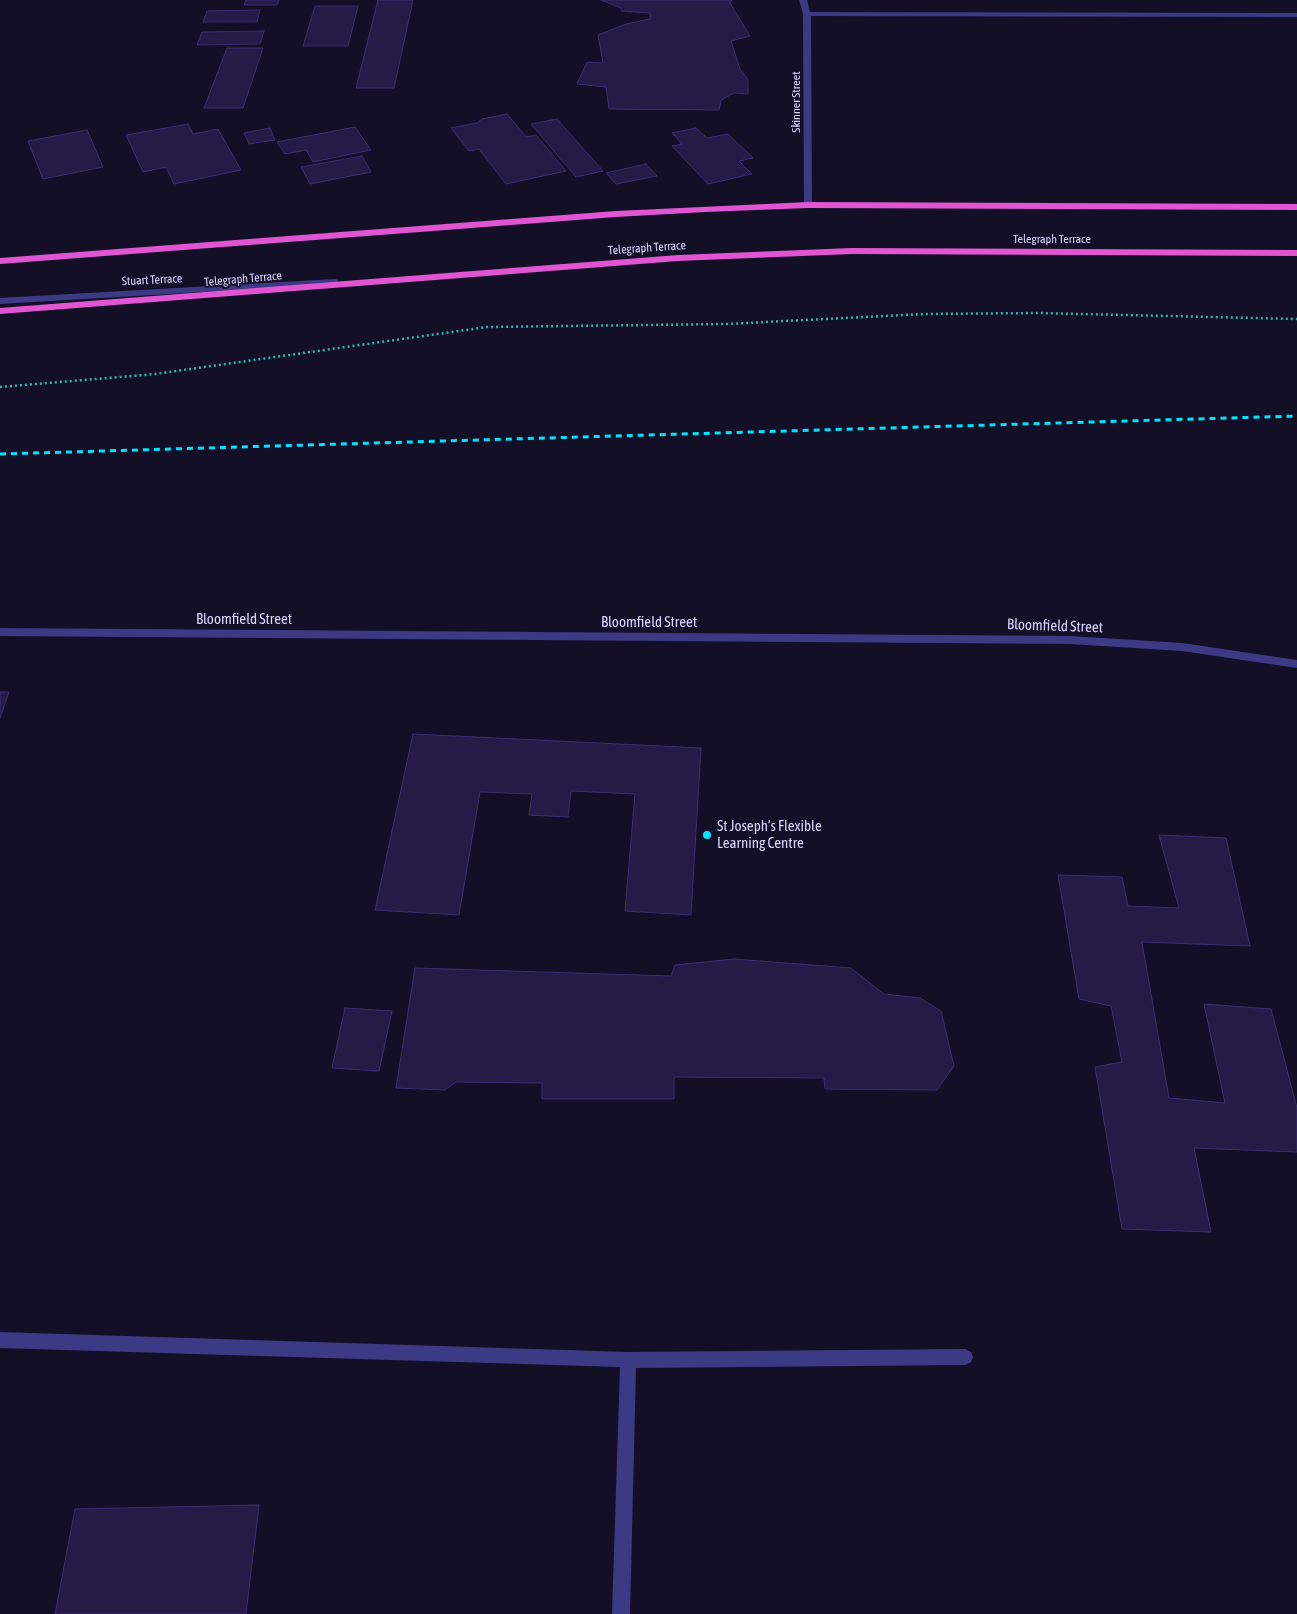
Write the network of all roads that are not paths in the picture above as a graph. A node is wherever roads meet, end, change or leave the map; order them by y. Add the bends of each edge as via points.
1 (802, 0) edge
2 (807, 14) junction
3 (1297, 16) edge
4 (808, 205) junction
5 (1297, 207) edge
6 (1297, 253) edge
7 (0, 261) edge
8 (395, 279) junction
9 (0, 301) edge
10 (0, 311) edge
11 (0, 632) edge
12 (1297, 664) edge
13 (0, 1340) edge
14 (965, 1356) dead end
15 (628, 1360) junction
16 (621, 1614) edge

1 - 2 street, Skinner Street
2 - 3 street
2 - 4 street, Skinner Street
4 - 5 highway
4 - 7 highway via 616,214
6 - 8 highway, Telegraph Terrace via 852,251 678,258
8 - 9 street, Stuart Terrace
8 - 10 highway, Telegraph Terrace
11 - 12 street, Bloomfield Street via 1070,640 1182,647
13 - 15 street
14 - 15 street
15 - 16 street

